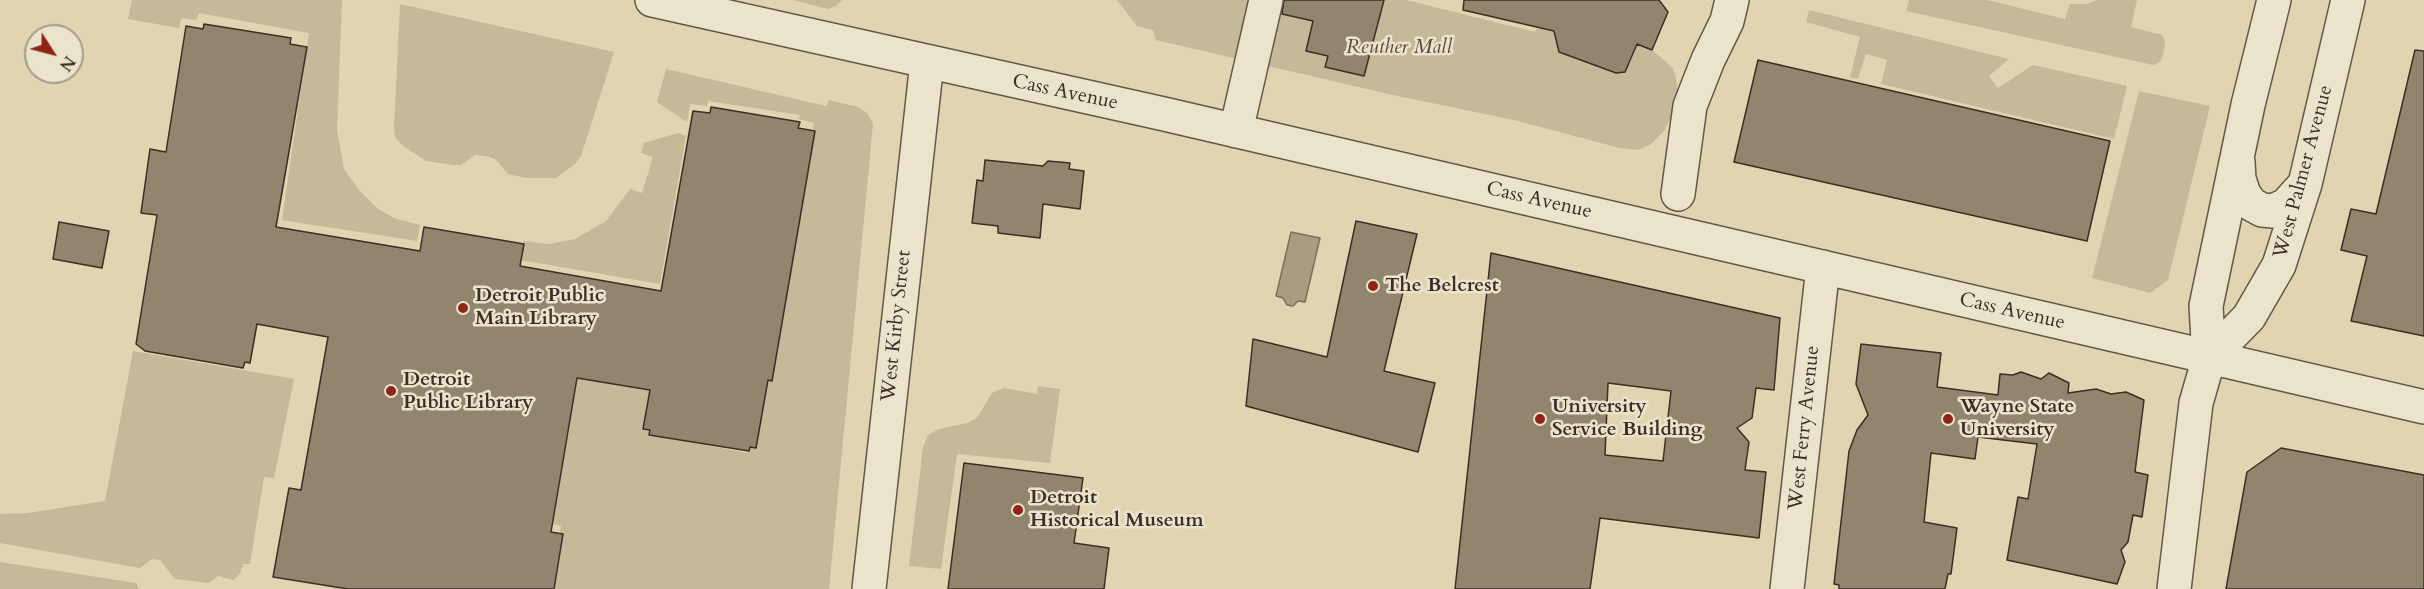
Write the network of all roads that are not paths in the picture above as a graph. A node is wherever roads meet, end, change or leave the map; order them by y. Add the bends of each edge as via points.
1 (652, 0) edge
2 (1266, 0) edge
3 (1732, 0) edge
4 (2274, 0) edge
5 (2348, 0) edge
6 (927, 62) junction
7 (1236, 131) junction
8 (2237, 157) junction
9 (2305, 184) junction
10 (1677, 194) dead end
11 (1823, 267) junction
12 (2209, 358) junction
13 (2424, 407) edge
14 (869, 589) edge
15 (1787, 589) edge
16 (2175, 589) edge

1 - 6 street, Cass Avenue
2 - 7 street
3 - 10 street via 1727,21 1690,106
4 - 8 street, West Palmer Avenue
5 - 9 street, West Palmer Avenue
6 - 7 street, Cass Avenue
6 - 14 street, West Kirby Street
7 - 11 street, Cass Avenue
8 - 9 street via 2244,194 2262,210 2273,211 2286,205
8 - 12 street, West Palmer Avenue via 2206,306
9 - 12 street, West Palmer Avenue via 2279,266 2265,293 2249,317
11 - 12 street, Cass Avenue
11 - 15 street, West Ferry Avenue
12 - 13 street, Cass Avenue
12 - 16 street, West Palmer Avenue via 2196,403

